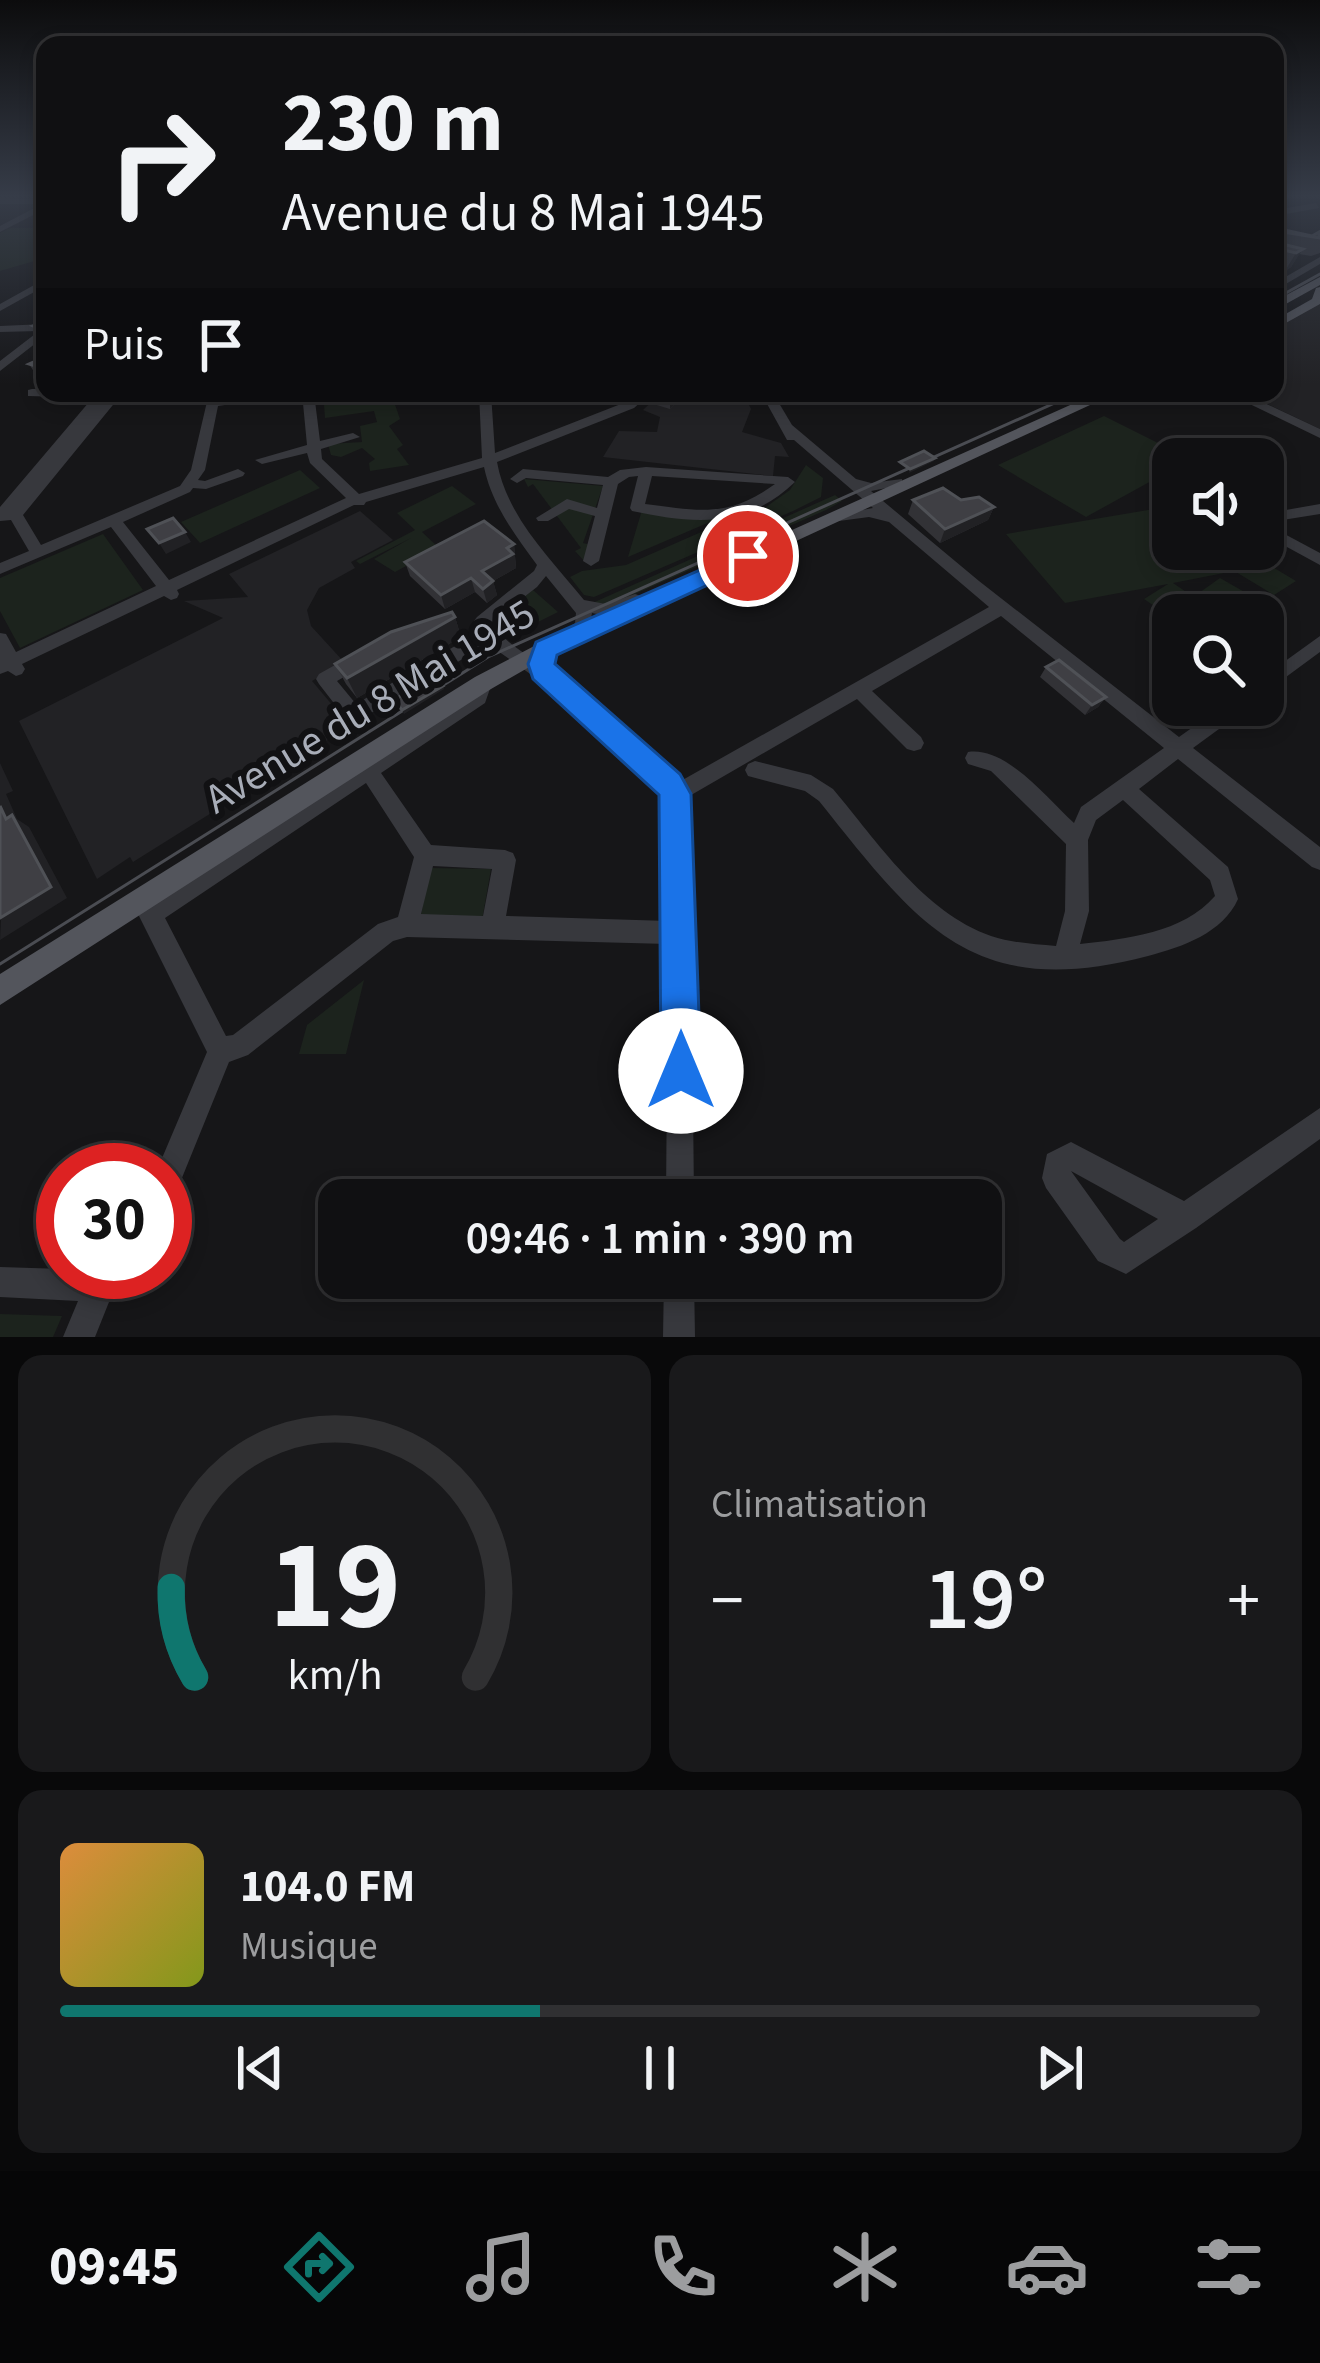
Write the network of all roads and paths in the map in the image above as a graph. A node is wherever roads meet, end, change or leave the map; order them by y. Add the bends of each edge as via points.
1 (1316, 262) edge
2 (36, 287) edge
3 (1301, 287) edge
4 (0, 308) edge
5 (1284, 320) edge
6 (36, 328) edge
7 (1, 331) edge
8 (36, 337) edge
9 (0, 367) edge
10 (32, 393) dead end
11 (36, 393) edge
12 (96, 402) edge
13 (108, 402) edge
14 (214, 402) edge
15 (309, 402) edge
16 (485, 402) edge
17 (634, 402) edge
18 (772, 402) edge
19 (1082, 402) edge
20 (1252, 402) edge
21 (786, 427) junction
22 (1320, 434) edge
23 (353, 437) dead end
24 (311, 445) junction
25 (262, 460) dead end
26 (489, 460) junction
27 (646, 471) junction
28 (238, 472) dead end
29 (517, 479) dead end
30 (611, 482) junction
31 (191, 483) junction
32 (899, 483) junction
33 (863, 500) junction
34 (359, 502) junction
35 (1320, 509) edge
36 (603, 514) junction
37 (5, 517) edge
38 (543, 518) dead end
39 (1284, 518) edge
40 (115, 522) junction
41 (897, 522) junction
42 (1284, 537) edge
43 (38, 553) junction
44 (1320, 560) edge
45 (591, 561) dead end
46 (546, 564) junction
47 (0, 569) edge
48 (536, 584) junction
49 (561, 589) junction
50 (168, 591) junction
51 (1001, 608) junction
52 (583, 614) junction
53 (459, 619) edge
54 (487, 627) junction
55 (0, 639) edge
56 (1320, 642) edge
57 (368, 655) edge
58 (531, 660) junction
59 (7, 668) edge
60 (1284, 670) edge
61 (483, 683) junction
62 (858, 689) junction
63 (1208, 726) edge
64 (914, 742) dead end
65 (1177, 748) junction
66 (975, 758) dead end
67 (368, 770) junction
68 (755, 770) dead end
69 (1125, 789) junction
70 (675, 794) junction
71 (1077, 840) junction
72 (424, 855) junction
73 (1320, 860) edge
74 (144, 902) junction
75 (406, 925) junction
76 (492, 928) junction
77 (680, 933) junction
78 (1065, 958) junction
79 (0, 980) edge
80 (0, 991) edge
81 (220, 1051) junction
82 (1320, 1122) edge
83 (182, 1143) edge
84 (680, 1179) edge
85 (1186, 1219) dead end
86 (36, 1281) edge
87 (0, 1282) edge
88 (102, 1299) edge
89 (680, 1299) edge
90 (80, 1337) edge
91 (679, 1337) edge

1 - 3 street
2 - 4 street
3 - 5 main road via 1317,301
6 - 7 street
8 - 9 street
10 - 11 street
12 - 37 street
13 - 37 street
14 - 31 street
15 - 24 street
16 - 26 street
17 - 26 street
18 - 21 street
19 - 32 main road
20 - 22 street
21 - 33 street
21 - 33 street via 843,490
23 - 24 street
24 - 25 street
24 - 34 street via 315,460
26 - 34 street
26 - 46 street via 499,495
27 - 27 street via 637,508 728,519 788,481
27 - 30 street
28 - 31 street
29 - 30 street via 523,473
30 - 36 street
31 - 40 street
32 - 33 main road
32 - 33 street via 871,487
32 - 41 street via 890,502
33 - 41 street
33 - 41 street via 870,512
33 - 52 main road, Avenue du 8 Mai 1945 via 635,600
33 - 58 main road, Avenue du 8 Mai 1945
34 - 50 street
35 - 39 street
36 - 38 street via 567,503
36 - 45 street
37 - 43 street
40 - 43 street
40 - 50 street
41 - 51 street
42 - 44 street
43 - 47 street
46 - 48 street
46 - 49 street
48 - 49 street
48 - 54 street via 490,611
49 - 52 street
50 - 59 street
51 - 62 street
51 - 65 street
52 - 58 main road, Avenue du 8 Mai 1945
52 - 58 street
53 - 54 street
54 - 57 street via 354,715 325,679
54 - 58 street
55 - 59 street
56 - 60 street
58 - 61 main road, Avenue du 8 Mai 1945
58 - 70 street
58 - 74 main road, Avenue du 8 Mai 1945
61 - 67 street, Avenue du 8 Mai 1945 via 478,698
61 - 74 main road, Avenue du 8 Mai 1945
62 - 64 street
62 - 70 street
63 - 65 street
65 - 69 street
65 - 73 street
66 - 71 street via 998,765
67 - 72 street
67 - 74 street, Avenue du 8 Mai 1945
68 - 78 street via 826,794 944,928 998,953
69 - 71 street via 1088,814
69 - 78 street via 1220,874 1227,899 1219,914 1187,929 1120,953
70 - 77 street
71 - 78 street via 1077,911
72 - 75 street
72 - 76 street via 505,860
74 - 79 main road, Avenue du 8 Mai 1945
74 - 80 main road, Avenue du 8 Mai 1945
74 - 81 street
75 - 76 street
75 - 81 street via 386,932 239,1046
76 - 77 street
77 - 84 street
81 - 83 street
82 - 85 street
86 - 87 street
88 - 90 street
89 - 91 street

